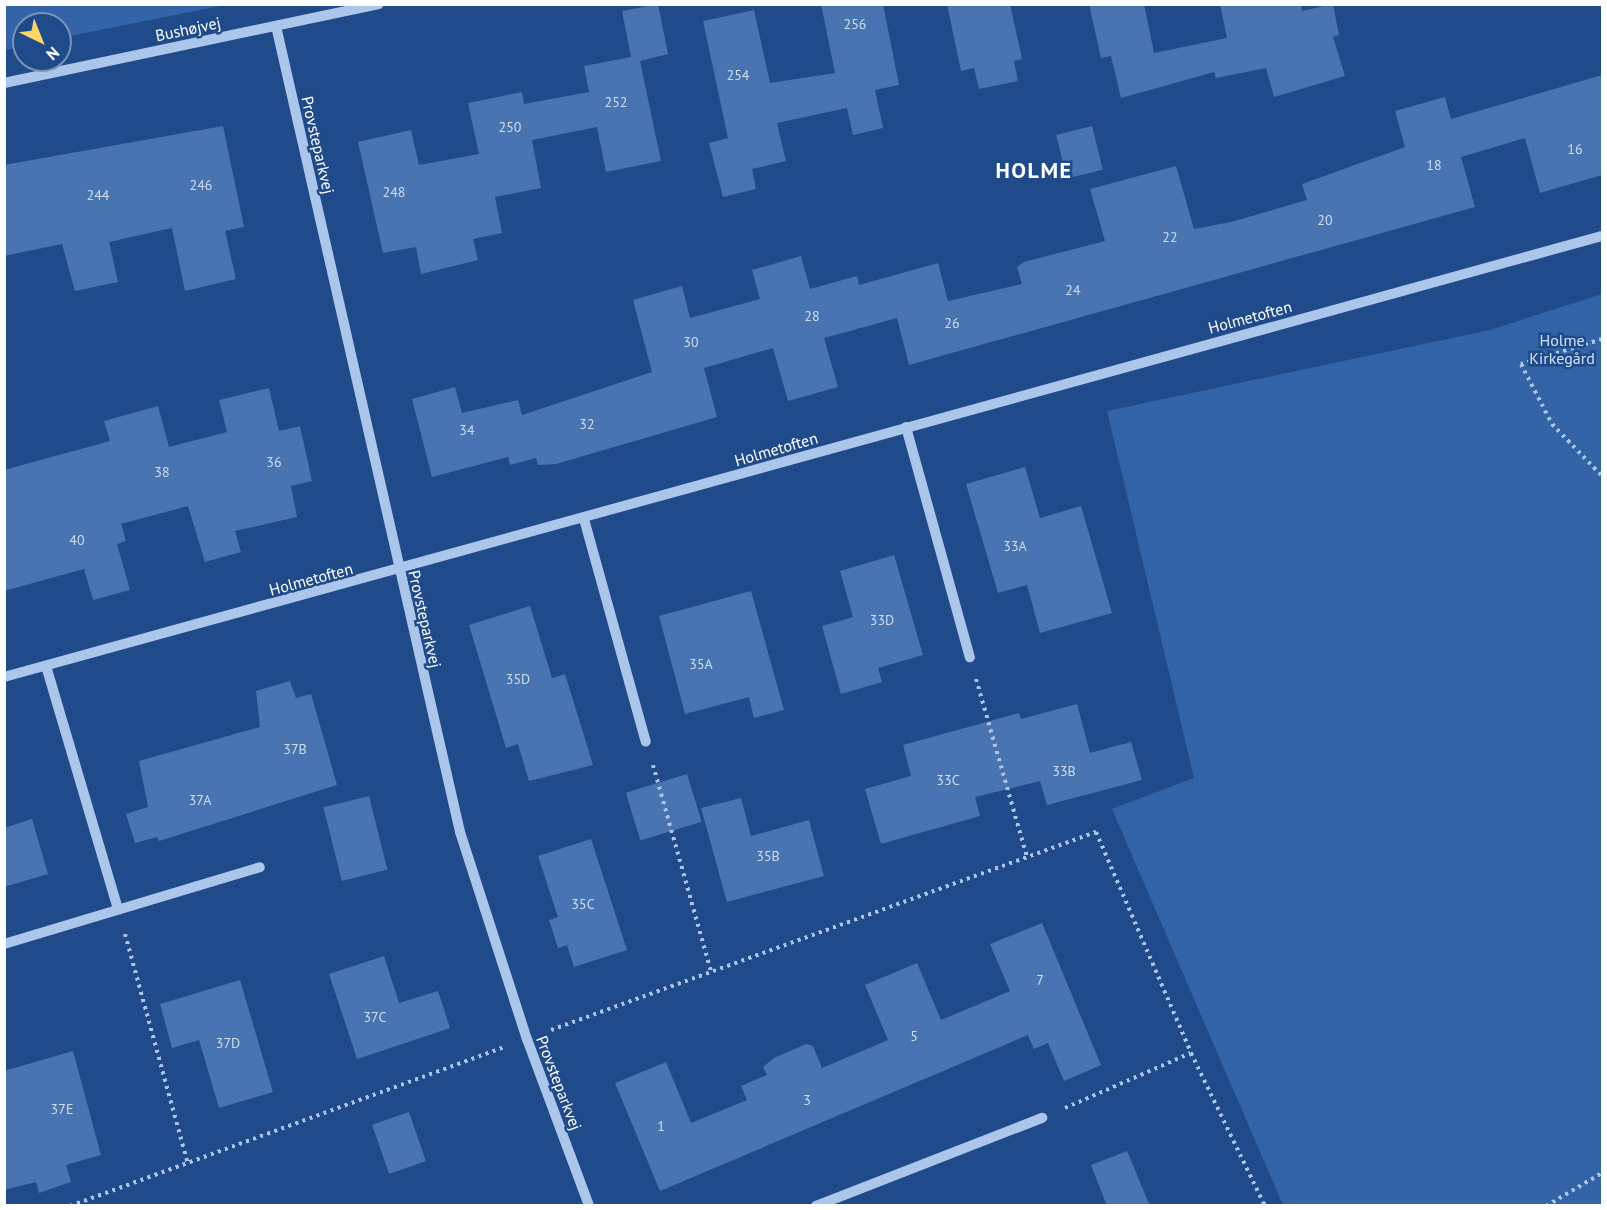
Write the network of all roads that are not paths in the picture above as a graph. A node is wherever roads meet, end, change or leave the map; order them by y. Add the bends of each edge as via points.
1 (379, 4) edge
2 (276, 26) junction
3 (4, 83) edge
4 (1602, 236) edge
5 (906, 428) junction
6 (584, 519) junction
7 (399, 571) junction
8 (970, 657) road end
9 (46, 666) junction
10 (4, 677) edge
11 (646, 742) road end
12 (260, 867) dead end
13 (118, 909) junction
14 (4, 944) edge
15 (1042, 1118) road end
16 (590, 1206) edge
17 (816, 1206) edge

1 - 2 street, Bushøjvej
2 - 3 street, Bushøjvej
2 - 7 street, Provsteparkvej
4 - 5 street, Holmetoften
5 - 6 street, Holmetoften
5 - 8 street
6 - 7 street, Holmetoften
6 - 11 street
7 - 9 street, Holmetoften
7 - 16 street, Provsteparkvej via 459,832 527,1039
9 - 10 street, Holmetoften
9 - 13 street
12 - 13 street
13 - 14 street
15 - 17 street

